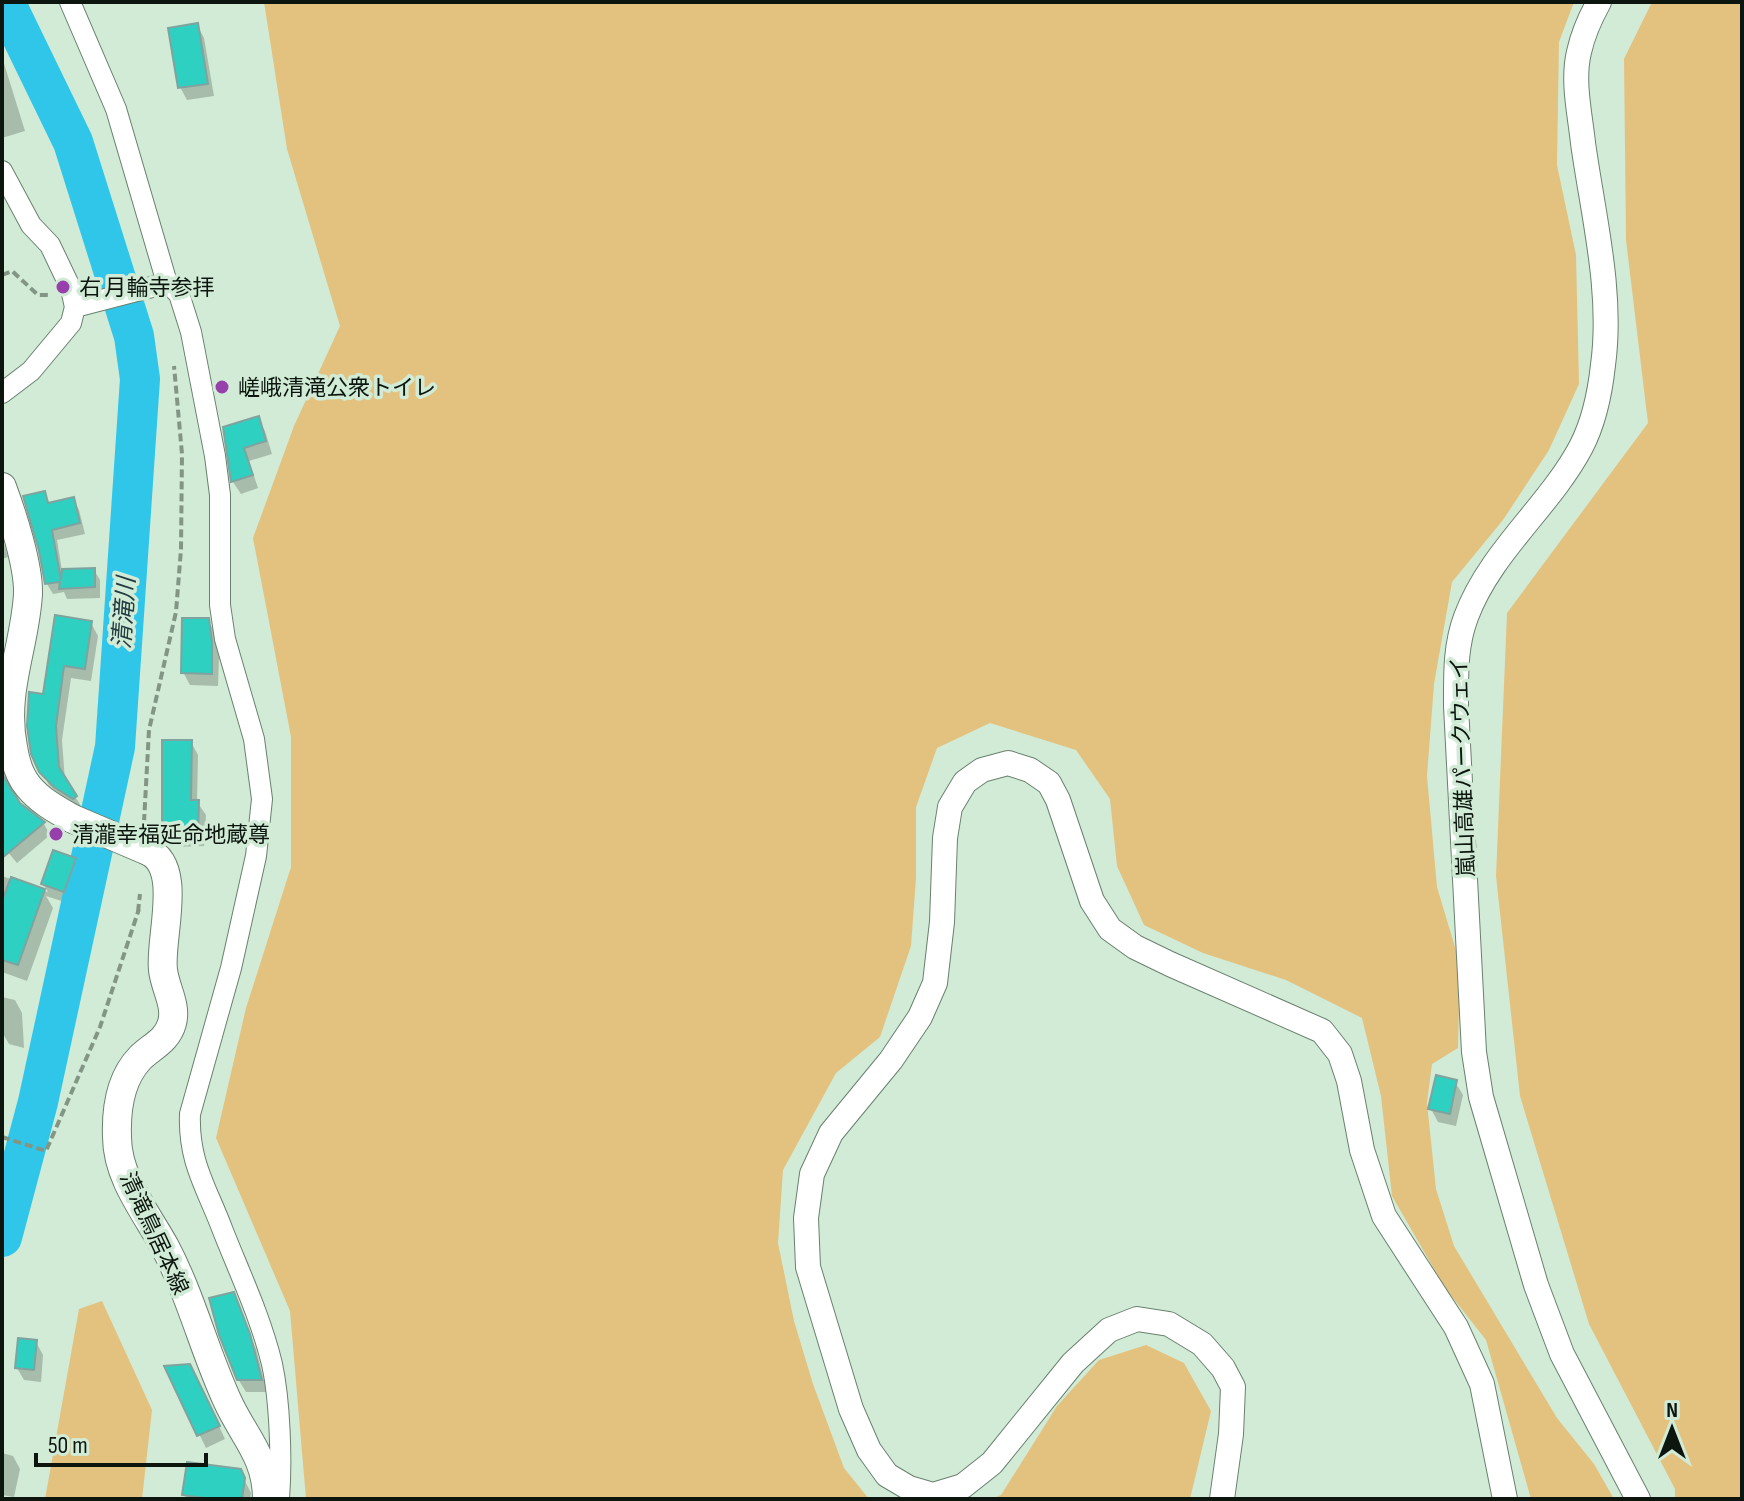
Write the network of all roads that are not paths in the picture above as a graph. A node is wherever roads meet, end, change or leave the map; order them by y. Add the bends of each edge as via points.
1 (70, 2) edge
2 (1599, 2) edge
3 (2, 171) edge
4 (164, 284) junction
5 (78, 306) junction
6 (2, 393) edge
7 (2, 487) edge
8 (267, 1499) edge
9 (279, 1499) edge
10 (1222, 1499) edge
11 (1505, 1499) edge
12 (1638, 1499) edge

1 - 4 street via 116,109
2 - 12 street, 嵐山高雄パークウェイ via 1578,55 1577,97 1607,323 1596,406 1563,477 1482,582 1456,654 1456,706 1474,1052 1481,1097 1536,1285 1562,1354
3 - 5 street via 31,225 50,245
4 - 5 street
4 - 9 street via 179,294 191,332 215,456 220,605 254,739 262,799 256,856 231,968 190,1114 190,1146 270,1357 280,1433
5 - 6 street via 71,323 31,371
7 - 8 main road, 清滝鳥居本線, bridge via 28,572 9,702 16,764 44,802 163,862 167,893 162,967 173,1021 163,1040 141,1057 126,1079 117,1114 117,1143 126,1176 167,1250 227,1401 262,1465
10 - 11 street via 1233,1387 1202,1344 1169,1324 1137,1319 1109,1330 1073,1363 992,1463 963,1486 933,1495 887,1475 851,1409 808,1267 806,1218 812,1174 831,1133 891,1060 935,983 950,807 965,782 982,770 1008,763 1049,783 1092,901 1110,929 1158,959 1322,1031 1340,1054 1384,1216 1456,1327 1482,1384

